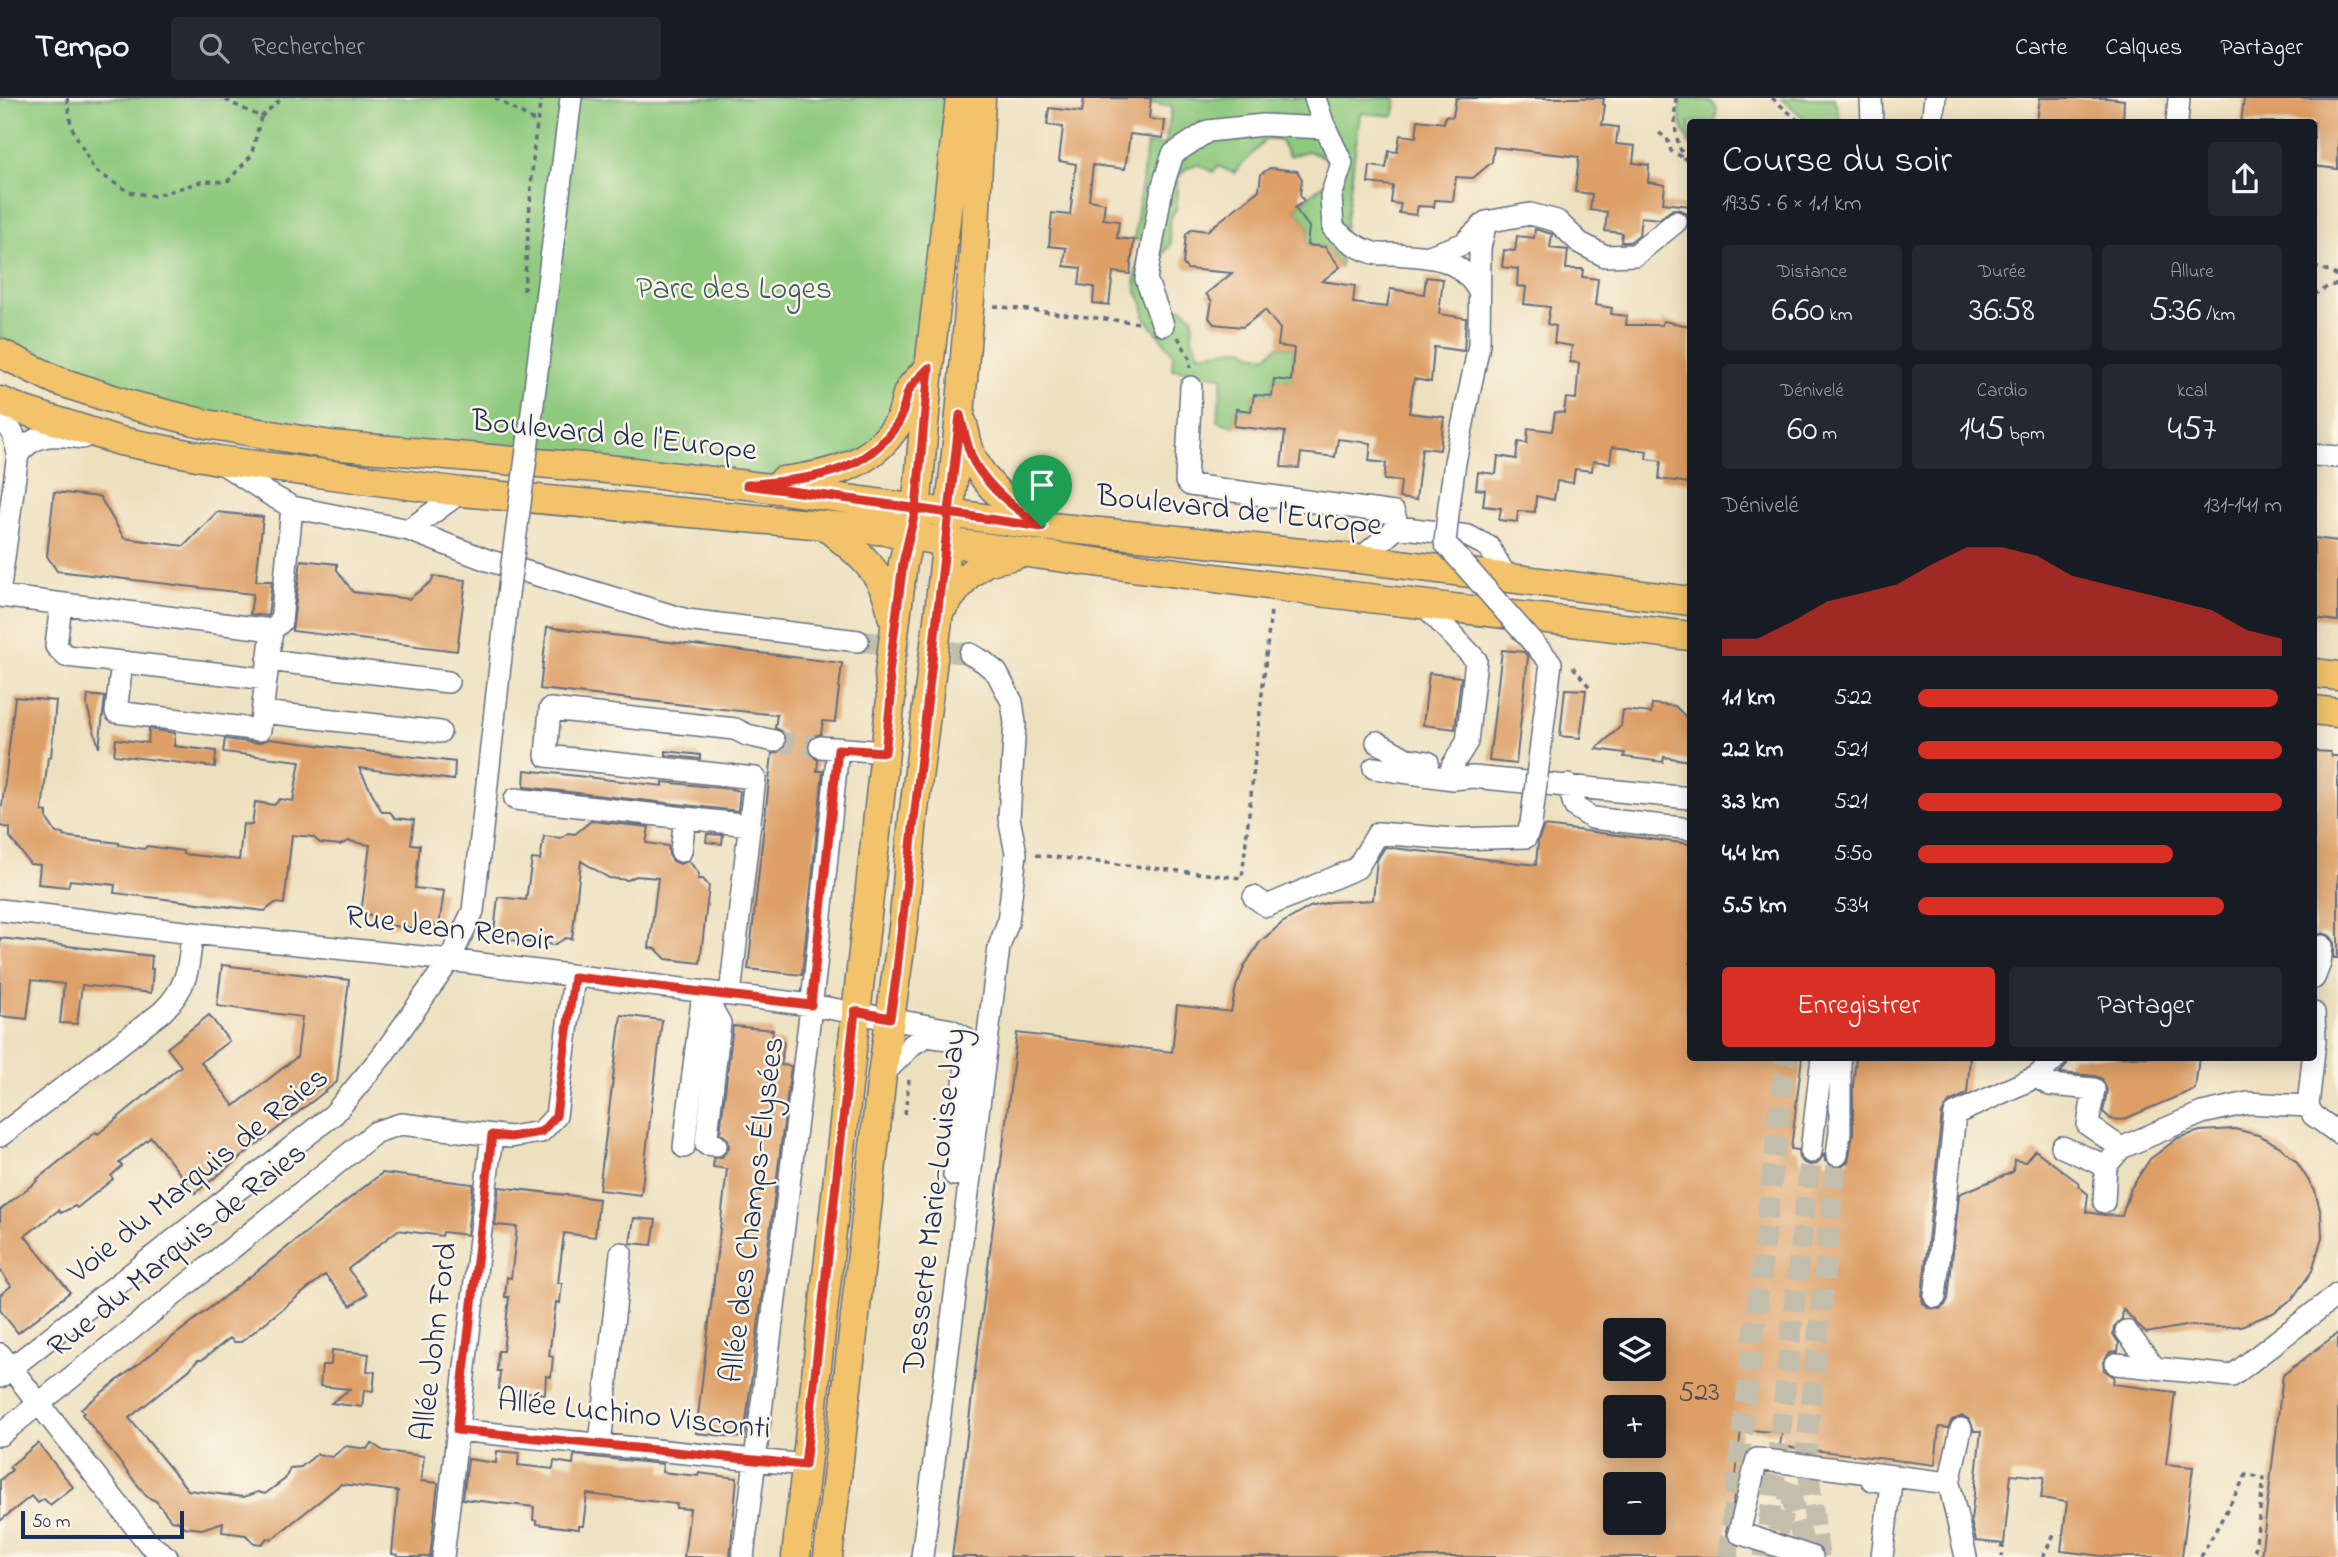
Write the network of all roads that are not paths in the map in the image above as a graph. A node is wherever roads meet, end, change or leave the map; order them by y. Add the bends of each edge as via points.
1 (571, 98) edge
2 (960, 98) edge
3 (981, 98) edge
4 (1315, 98) edge
5 (1871, 98) edge
6 (2179, 98) edge
7 (1872, 119) edge
8 (2176, 119) edge
9 (1325, 128) junction
10 (1486, 222) junction
11 (1676, 222) dead end
12 (1427, 256) junction
13 (1479, 291) junction
14 (1163, 325) road end
15 (0, 353) edge
16 (929, 368) junction
17 (1191, 387) road end
18 (0, 401) edge
19 (0, 415) edge
20 (960, 415) junction
21 (120, 441) junction
22 (18, 454) junction
23 (2317, 455) edge
24 (2338, 457) edge
25 (218, 460) junction
26 (747, 485) junction
27 (460, 492) junction
28 (6, 493) edge
29 (292, 507) junction
30 (916, 508) junction
31 (948, 512) junction
32 (825, 526) junction
33 (1042, 527) junction
34 (1398, 527) junction
35 (409, 530) junction
36 (909, 535) junction
37 (944, 542) junction
38 (1024, 553) junction
39 (1360, 559) junction
40 (1507, 579) junction
41 (0, 587) edge
42 (0, 596) edge
43 (1687, 601) edge
44 (61, 604) junction
45 (1424, 605) junction
46 (939, 612) junction
47 (1629, 629) junction
48 (272, 631) junction
49 (894, 635) junction
50 (1687, 636) edge
51 (858, 641) tunnel mouth
52 (1687, 648) edge
53 (970, 654) tunnel mouth
54 (122, 662) junction
55 (267, 669) junction
56 (2317, 673) edge
57 (2338, 676) edge
58 (448, 682) dead end
59 (2317, 710) edge
60 (262, 712) junction
61 (2338, 713) edge
62 (440, 732) dead end
63 (774, 741) tunnel mouth
64 (1377, 742) dead end
65 (885, 752) junction
66 (1452, 766) junction
67 (1374, 768) dead end
68 (1473, 777) junction
69 (1568, 785) junction
70 (1687, 798) edge
71 (515, 799) dead end
72 (685, 818) junction
73 (750, 825) junction
74 (1687, 829) edge
75 (681, 851) dead end
76 (1254, 897) dead end
77 (0, 910) edge
78 (192, 933) junction
79 (2322, 946) dead end
80 (449, 961) junction
81 (2317, 970) edge
82 (574, 977) junction
83 (704, 993) junction
84 (730, 995) junction
85 (811, 1005) junction
86 (855, 1011) junction
87 (890, 1018) junction
88 (1822, 1061) edge
89 (1840, 1061) edge
90 (2053, 1061) edge
91 (2313, 1061) edge
92 (881, 1075) junction
93 (2036, 1077) junction
94 (2308, 1106) junction
95 (2338, 1133) edge
96 (492, 1135) junction
97 (0, 1136) edge
98 (716, 1145) dead end
99 (684, 1147) dead end
100 (2062, 1147) dead end
101 (2120, 1148) junction
102 (1811, 1152) tunnel mouth
103 (1837, 1155) tunnel mouth
104 (2106, 1166) junction
105 (954, 1175) junction
106 (968, 1199) junction
107 (2104, 1202) dead end
108 (621, 1253) dead end
109 (2338, 1294) edge
110 (1935, 1297) dead end
111 (2126, 1331) dead end
112 (2116, 1364) dead end
113 (4, 1366) edge
114 (2155, 1368) junction
115 (39, 1405) junction
116 (1961, 1429) dead end
117 (457, 1430) junction
118 (0, 1435) edge
119 (600, 1444) junction
120 (755, 1460) junction
121 (805, 1465) junction
122 (1860, 1478) dead end
123 (1949, 1483) junction
124 (1801, 1555) edge
125 (167, 1557) edge
126 (443, 1557) edge
127 (743, 1557) edge
128 (796, 1557) edge
129 (828, 1557) edge
130 (922, 1557) edge
131 (1882, 1557) edge
132 (1966, 1557) edge

1 - 80 street, Voie du Marquis de Raies, bridge via 473,911
2 - 16 main road
3 - 20 main road
4 - 9 street
5 - 7 street
6 - 8 street
9 - 12 street via 1342,163 1331,196 1334,228 1372,253
9 - 14 street via 1263,125 1208,131 1173,154 1162,188 1146,279
10 - 11 street via 1531,214 1557,221 1580,243 1605,256 1635,255
10 - 12 street via 1463,244
10 - 13 street
12 - 13 street via 1451,261 1471,277
13 - 76 street, bridge via 1479,345 1452,468 1445,543 1551,663 1531,824 1526,837 1378,834 1357,868 1267,906
15 - 26 main road, Boulevard de l'Europe via 58,381 206,424 331,445
16 - 26 main road via 909,389 900,420 881,446 850,467
16 - 30 main road
17 - 34 street via 1186,481 1190,485 1394,513
18 - 21 main road, Boulevard de l'Europe
19 - 22 street via 13,433
20 - 31 main road
20 - 33 main road via 974,461 987,480 1013,507
21 - 22 street via 37,437
21 - 25 main road, Boulevard de l'Europe
22 - 28 street
23 - 24 street
25 - 27 main road, Boulevard de l'Europe
25 - 29 street
26 - 30 main road, Boulevard de l'Europe
27 - 32 main road, Boulevard de l'Europe
27 - 35 street
28 - 41 street
29 - 35 street
29 - 48 street via 281,622
30 - 31 main road, Boulevard de l'Europe
30 - 36 main road
31 - 33 main road, Boulevard de l'Europe
31 - 37 main road
32 - 36 main road, Boulevard de l'Europe
32 - 49 main road via 872,567 886,593
33 - 39 main road, Boulevard de l'Europe
34 - 39 street
34 - 40 street via 1468,536 1489,547
35 - 51 street via 487,560 687,620
36 - 37 main road, Boulevard de l'Europe
36 - 49 main road
37 - 38 main road, Boulevard de l'Europe
37 - 46 main road
38 - 45 main road, Boulevard de l'Europe
38 - 46 main road via 985,562 967,576
39 - 40 main road, Boulevard de l'Europe
40 - 43 main road, Boulevard de l'Europe
42 - 44 street
44 - 48 street
44 - 54 street via 56,646 66,656
45 - 47 main road, Boulevard de l'Europe
45 - 66 street via 1476,660 1467,742
46 - 87 main road
47 - 50 main road, Boulevard de l'Europe
47 - 52 street
48 - 55 street
49 - 65 main road
53 - 106 street, Desserte Marie-Louise Jay via 997,673 1012,702 1015,723 1009,818 1016,853 1008,922 999,947
54 - 55 street
54 - 60 street via 116,712 260,730
55 - 58 street
55 - 60 street
56 - 57 main road
59 - 61 main road
60 - 62 street
63 - 73 street via 735,729 550,709 546,756 755,778
64 - 66 street via 1405,758
65 - 85 street, Allée des Champs-Élysées via 829,748
65 - 86 main road
66 - 68 street
67 - 68 street via 1453,779
68 - 69 street
69 - 70 street
69 - 74 street via 1575,807 1591,818
71 - 72 street
72 - 73 street
72 - 75 street
73 - 84 street
77 - 78 street, Rue Jean Renoir
78 - 80 street, Rue Jean Renoir
78 - 97 street via 186,981 176,999
79 - 81 street
80 - 82 street, Rue Jean Renoir
80 - 113 street, Voie du Marquis de Raies via 382,1056 334,1114
82 - 83 street, Rue Jean Renoir
82 - 96 street via 556,1116 541,1132
83 - 84 street, Rue Jean Renoir
83 - 98 street via 720,1023 706,1144
83 - 99 street
84 - 85 street, Rue Jean Renoir
85 - 86 street, Rue Jean Renoir
85 - 120 street, Allée des Champs-Élysées
86 - 87 street, Rue Jean Renoir
86 - 121 main road
87 - 92 main road
87 - 105 street, Rue Jean Renoir via 951,1030 964,1037 968,1056
88 - 102 street
89 - 103 street
90 - 93 street
91 - 94 street
92 - 105 street via 927,1036 946,1038 954,1045 944,1151
92 - 129 main road
93 - 101 street via 2050,1086 2094,1090 2088,1125
93 - 110 street via 1955,1114
94 - 95 street
94 - 101 street via 2270,1102 2223,1107
96 - 115 street, Rue du Marquis de Raies via 401,1125 376,1132
96 - 117 street, Allée John Ford
100 - 104 street
101 - 104 street
104 - 107 street
105 - 106 street
106 - 130 street, Desserte Marie-Louise Jay
108 - 119 street
109 - 114 street via 2232,1376
111 - 114 street
112 - 114 street
113 - 115 street
115 - 118 street, Rue du Marquis de Raies
115 - 125 street via 149,1544
116 - 123 street
117 - 119 street, Allée Luchino Visconti
117 - 126 street, Allée John Ford
119 - 120 street, Allée Luchino Visconti
120 - 121 street, Allée Luchino Visconti
120 - 127 street, Allée des Champs-Élysées
121 - 128 main road
122 - 131 street via 1891,1483
123 - 124 street via 1757,1458 1740,1532
123 - 132 street

